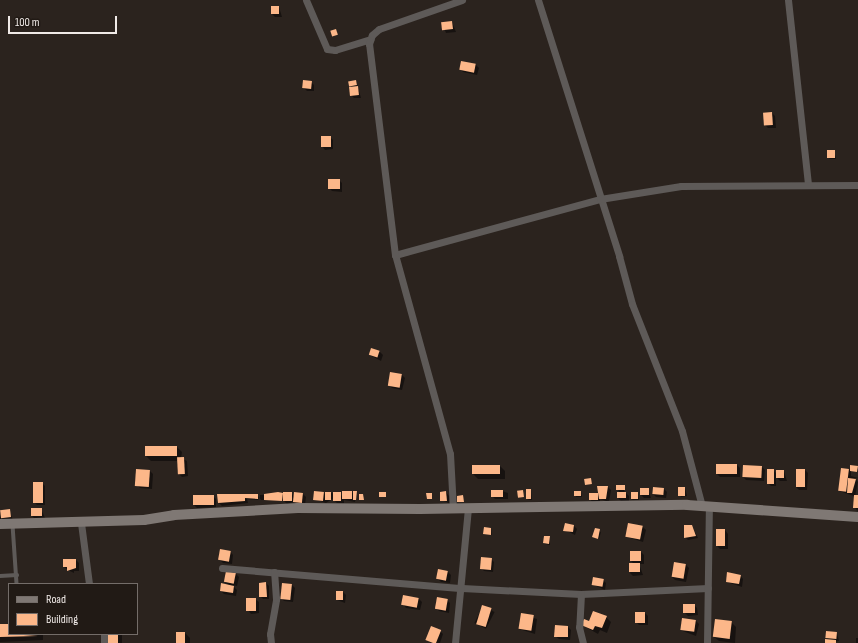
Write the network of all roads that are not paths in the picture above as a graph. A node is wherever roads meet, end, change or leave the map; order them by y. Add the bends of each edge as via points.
1 (306, 0) edge
2 (462, 0) edge
3 (538, 0) edge
4 (788, 0) edge
5 (370, 39) junction
6 (808, 184) junction
7 (858, 185) edge
8 (600, 199) junction
9 (396, 255) junction
10 (706, 506) junction
11 (468, 508) junction
12 (453, 509) junction
13 (858, 517) edge
14 (81, 523) junction
15 (0, 524) edge
16 (13, 524) junction
17 (222, 568) dead end
18 (274, 572) junction
19 (17, 575) junction
20 (0, 576) edge
21 (17, 583) edge
22 (88, 583) edge
23 (462, 588) junction
24 (708, 588) junction
25 (581, 594) junction
26 (271, 643) edge
27 (455, 643) edge
28 (583, 643) edge
29 (707, 643) edge

1 - 5 street via 328,49 335,50
2 - 5 street via 380,29
3 - 8 street
4 - 6 street
5 - 9 street
6 - 7 street
6 - 8 street via 681,186
8 - 9 street
8 - 10 street via 632,304 682,431
9 - 12 street via 450,454
10 - 11 main road
10 - 13 main road
10 - 24 street
11 - 12 main road
11 - 23 street
12 - 14 main road via 298,508
14 - 16 main road
14 - 22 street
15 - 16 main road
16 - 19 lane
17 - 18 street
18 - 23 street
18 - 26 street via 276,599 270,634
19 - 20 lane
19 - 21 lane
23 - 25 street
23 - 27 street
24 - 25 street
24 - 29 street
25 - 28 street via 579,627

